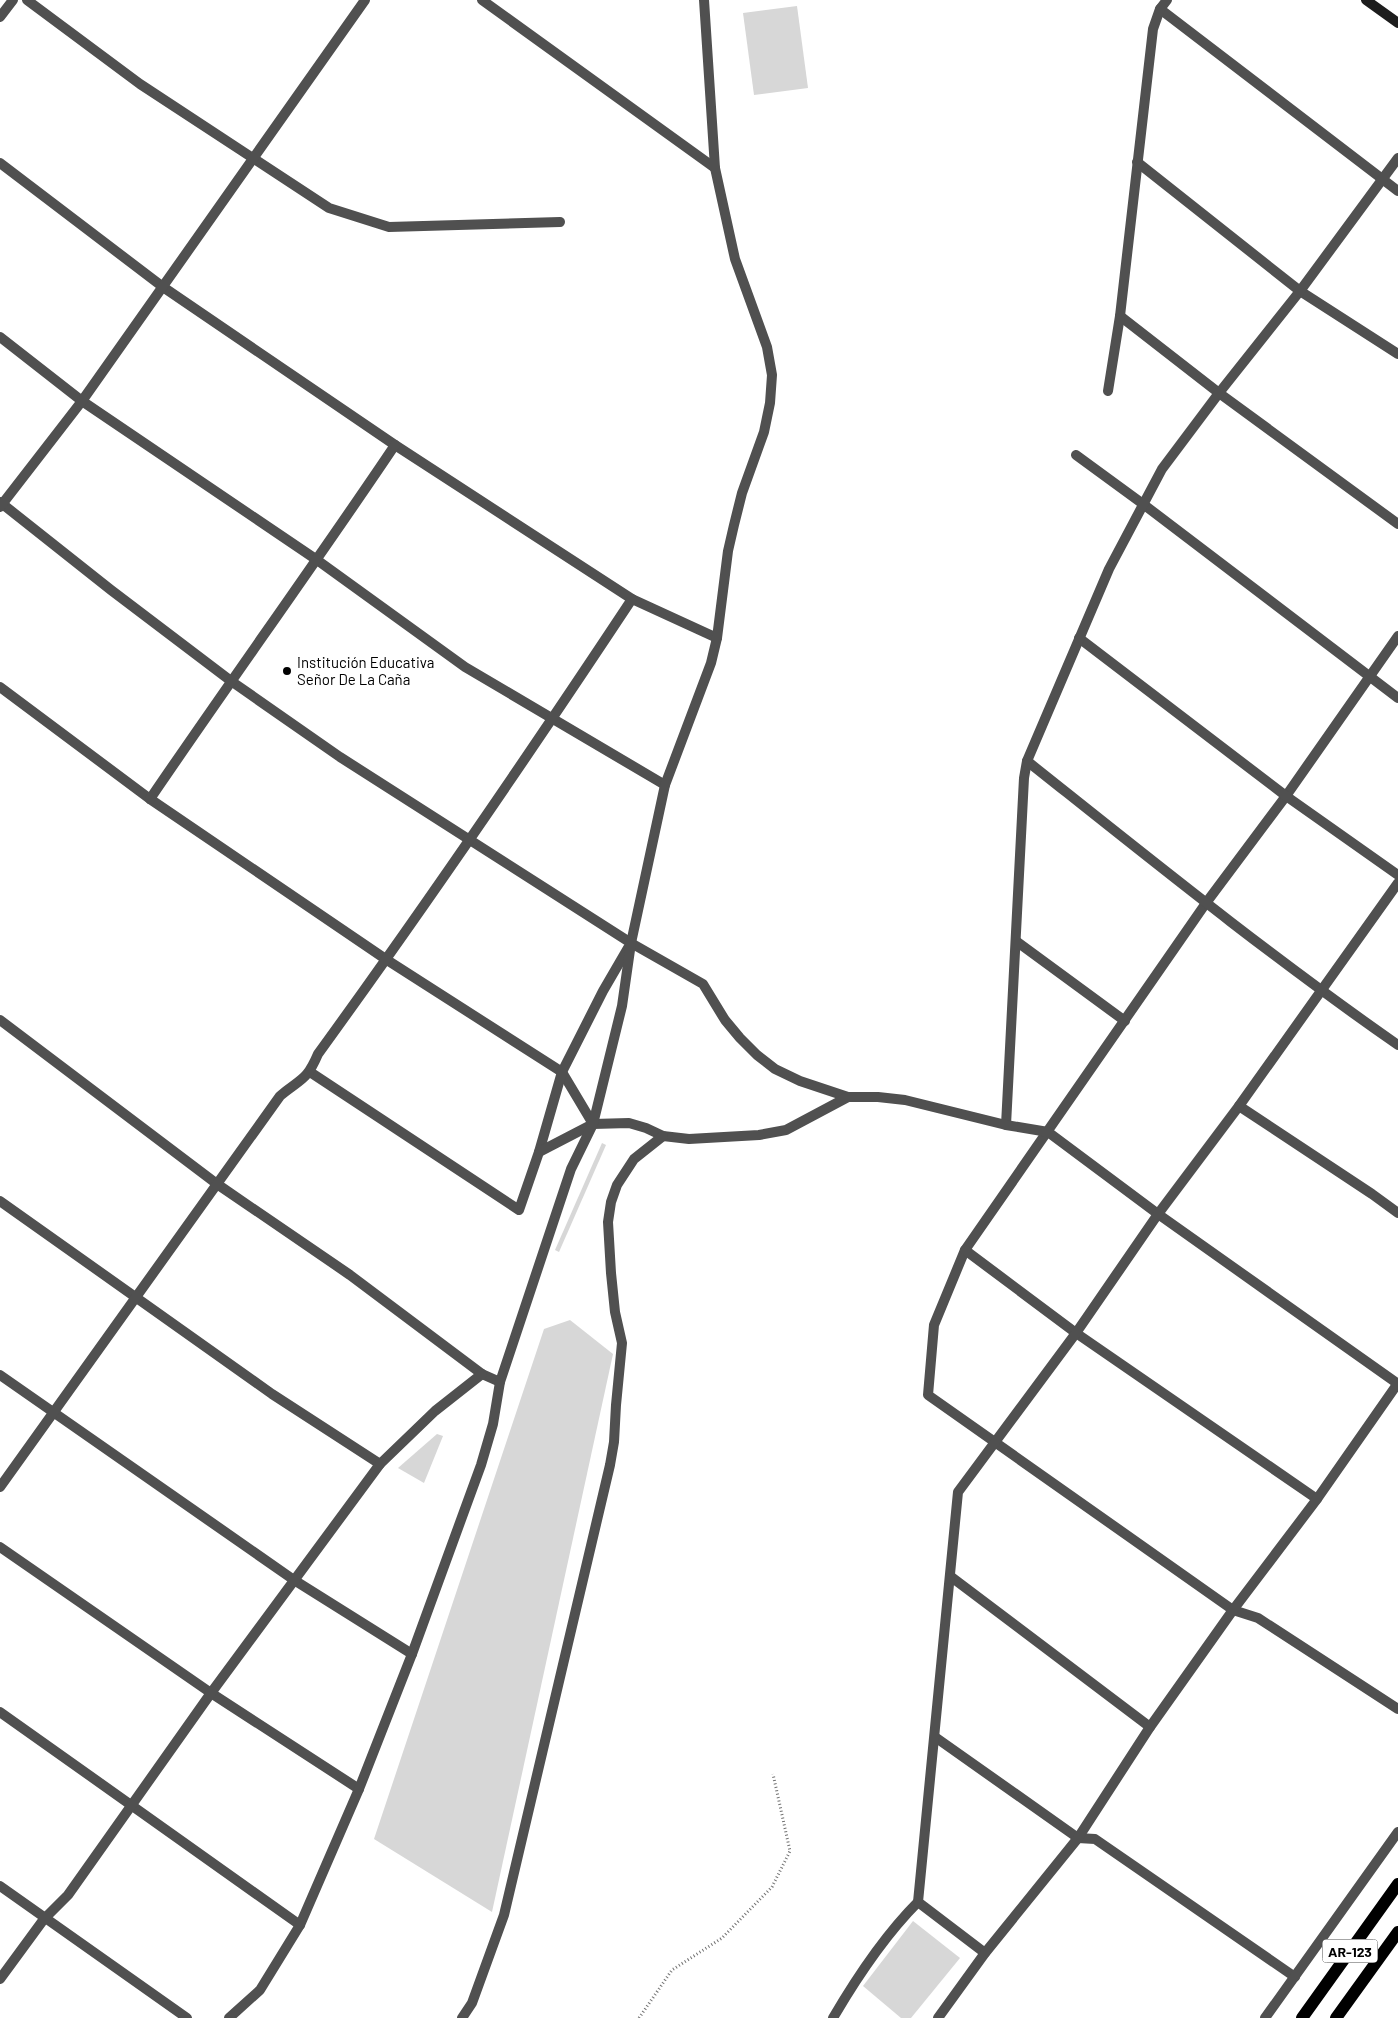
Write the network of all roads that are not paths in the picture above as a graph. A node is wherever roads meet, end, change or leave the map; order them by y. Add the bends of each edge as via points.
1 (13, 0) edge
2 (27, 0) edge
3 (365, 0) edge
4 (482, 0) edge
5 (704, 0) edge
6 (1166, 0) edge
7 (1366, 0) edge
8 (1160, 9) junction
9 (0, 17) edge
10 (1398, 23) edge
11 (1398, 158) edge
12 (253, 159) junction
13 (1137, 162) junction
14 (0, 163) edge
15 (715, 168) junction
16 (1382, 180) junction
17 (1398, 191) edge
18 (560, 222) dead end
19 (163, 286) junction
20 (1300, 291) junction
21 (1120, 316) junction
22 (0, 337) edge
23 (1398, 354) edge
24 (1108, 391) dead end
25 (1219, 392) junction
26 (82, 401) junction
27 (395, 445) junction
28 (1076, 455) dead end
29 (1, 504) edge
30 (1143, 504) junction
31 (1398, 524) edge
32 (317, 560) junction
33 (632, 599) junction
34 (1398, 636) edge
35 (717, 638) junction
36 (1079, 638) junction
37 (1369, 677) junction
38 (231, 681) junction
39 (0, 687) edge
40 (1398, 698) edge
41 (553, 719) junction
42 (1027, 761) junction
43 (665, 785) junction
44 (1286, 796) junction
45 (150, 799) junction
46 (469, 840) junction
47 (1398, 875) edge
48 (1398, 883) edge
49 (1206, 903) junction
50 (1016, 941) junction
51 (631, 943) junction
52 (387, 960) junction
53 (1320, 991) junction
54 (0, 1020) edge
55 (1126, 1020) junction
56 (1398, 1045) edge
57 (310, 1072) junction
58 (562, 1072) junction
59 (848, 1097) junction
60 (1239, 1106) junction
61 (593, 1124) junction
62 (1006, 1126) junction
63 (1048, 1132) junction
64 (663, 1136) junction
65 (539, 1152) junction
66 (217, 1184) junction
67 (0, 1201) edge
68 (1398, 1213) edge
69 (1158, 1214) junction
70 (965, 1250) junction
71 (136, 1299) junction
72 (1076, 1334) junction
73 (482, 1374) junction
74 (0, 1375) edge
75 (500, 1382) junction
76 (1398, 1383) edge
77 (52, 1412) junction
78 (995, 1442) junction
79 (380, 1464) junction
80 (0, 1487) edge
81 (1317, 1499) junction
82 (0, 1547) edge
83 (950, 1576) junction
84 (294, 1580) junction
85 (1233, 1610) junction
86 (412, 1654) junction
87 (211, 1693) junction
88 (1398, 1710) edge
89 (0, 1712) edge
90 (1150, 1727) junction
91 (935, 1737) junction
92 (359, 1789) junction
93 (131, 1806) junction
94 (1398, 1832) edge
95 (1078, 1838) junction
96 (1398, 1884) edge
97 (0, 1886) edge
98 (918, 1902) junction
99 (44, 1918) junction
100 (300, 1925) junction
101 (1398, 1932) edge
102 (986, 1953) junction
103 (1295, 1977) junction
104 (0, 1979) edge
105 (187, 2018) edge
106 (229, 2018) edge
107 (462, 2018) edge
108 (833, 2018) edge
109 (938, 2018) edge
110 (1265, 2018) edge
111 (1302, 2018) edge
112 (1336, 2018) edge

1 - 9 street
2 - 12 street via 140,84
3 - 12 street
4 - 15 street
5 - 15 street
6 - 8 street
7 - 10 main road
8 - 13 street via 1153,29
8 - 16 street
11 - 16 street
12 - 18 street via 329,208 389,227
12 - 19 street
13 - 20 street
13 - 21 street
14 - 19 street
15 - 35 street via 735,259 767,347 772,374 764,432 742,493 728,551
16 - 17 street
16 - 20 street
19 - 26 street
19 - 27 street
20 - 23 street
20 - 25 street
21 - 24 street
21 - 25 street
22 - 26 street
25 - 30 street via 1162,469
25 - 31 street
26 - 29 street
26 - 32 street
27 - 32 street
27 - 33 street
28 - 30 street
29 - 38 street
30 - 36 street via 1109,569
30 - 37 street
32 - 38 street
32 - 41 street via 465,667
33 - 35 street
33 - 41 street
34 - 37 street
35 - 43 street via 701,692
36 - 42 street
36 - 44 street
37 - 40 street
37 - 44 street
38 - 45 street
38 - 46 street via 340,757
39 - 45 street
41 - 43 street
41 - 46 street
42 - 49 street
42 - 50 street
43 - 51 street
44 - 47 street
44 - 49 street
45 - 52 street
46 - 51 street
46 - 52 street
48 - 53 street
49 - 53 street
49 - 55 street
50 - 55 street
50 - 62 street
51 - 58 street
51 - 59 street via 703,984 740,1038 775,1069
51 - 61 street via 622,1006
52 - 57 street via 318,1054
52 - 58 street
53 - 56 street
53 - 60 street
54 - 66 street
55 - 63 street
57 - 65 street via 519,1210
57 - 66 street via 280,1096
58 - 61 street
58 - 65 street
59 - 62 street via 905,1100
59 - 64 street via 786,1130 725,1138
60 - 68 street
60 - 69 street
61 - 64 street via 629,1123
61 - 65 street
61 - 75 street via 571,1169
62 - 63 street
63 - 69 street
63 - 70 street
64 - 107 street via 634,1159 617,1185 611,1202 608,1222 611,1273 622,1343 610,1465 504,1915 472,2003
66 - 71 street
66 - 73 street via 350,1275
67 - 71 street
69 - 72 street
69 - 76 street
70 - 72 street
70 - 78 street via 934,1325 928,1395
71 - 77 street
71 - 79 street via 272,1394
72 - 78 street
72 - 81 street
73 - 75 street
73 - 79 street via 435,1411
74 - 77 street
75 - 86 street via 481,1466
76 - 81 street
77 - 80 street
77 - 84 street
78 - 83 street via 958,1492
78 - 85 street
79 - 84 street
81 - 85 street
82 - 87 street
83 - 90 street
83 - 91 street
84 - 86 street
84 - 87 street
85 - 88 street via 1258,1618
85 - 90 street
86 - 92 street
87 - 92 street
87 - 93 street
89 - 93 street
90 - 95 street
91 - 95 street
91 - 98 street
92 - 100 street
93 - 99 street via 68,1895
93 - 100 street
94 - 103 street
95 - 102 street
95 - 103 street via 1095,1839
96 - 111 main road, AR-123
97 - 99 street
98 - 102 street
98 - 108 street via 858,1975
99 - 104 street
99 - 105 street
100 - 106 street via 260,1990
101 - 112 main road, AR-123
102 - 109 street
103 - 110 street

